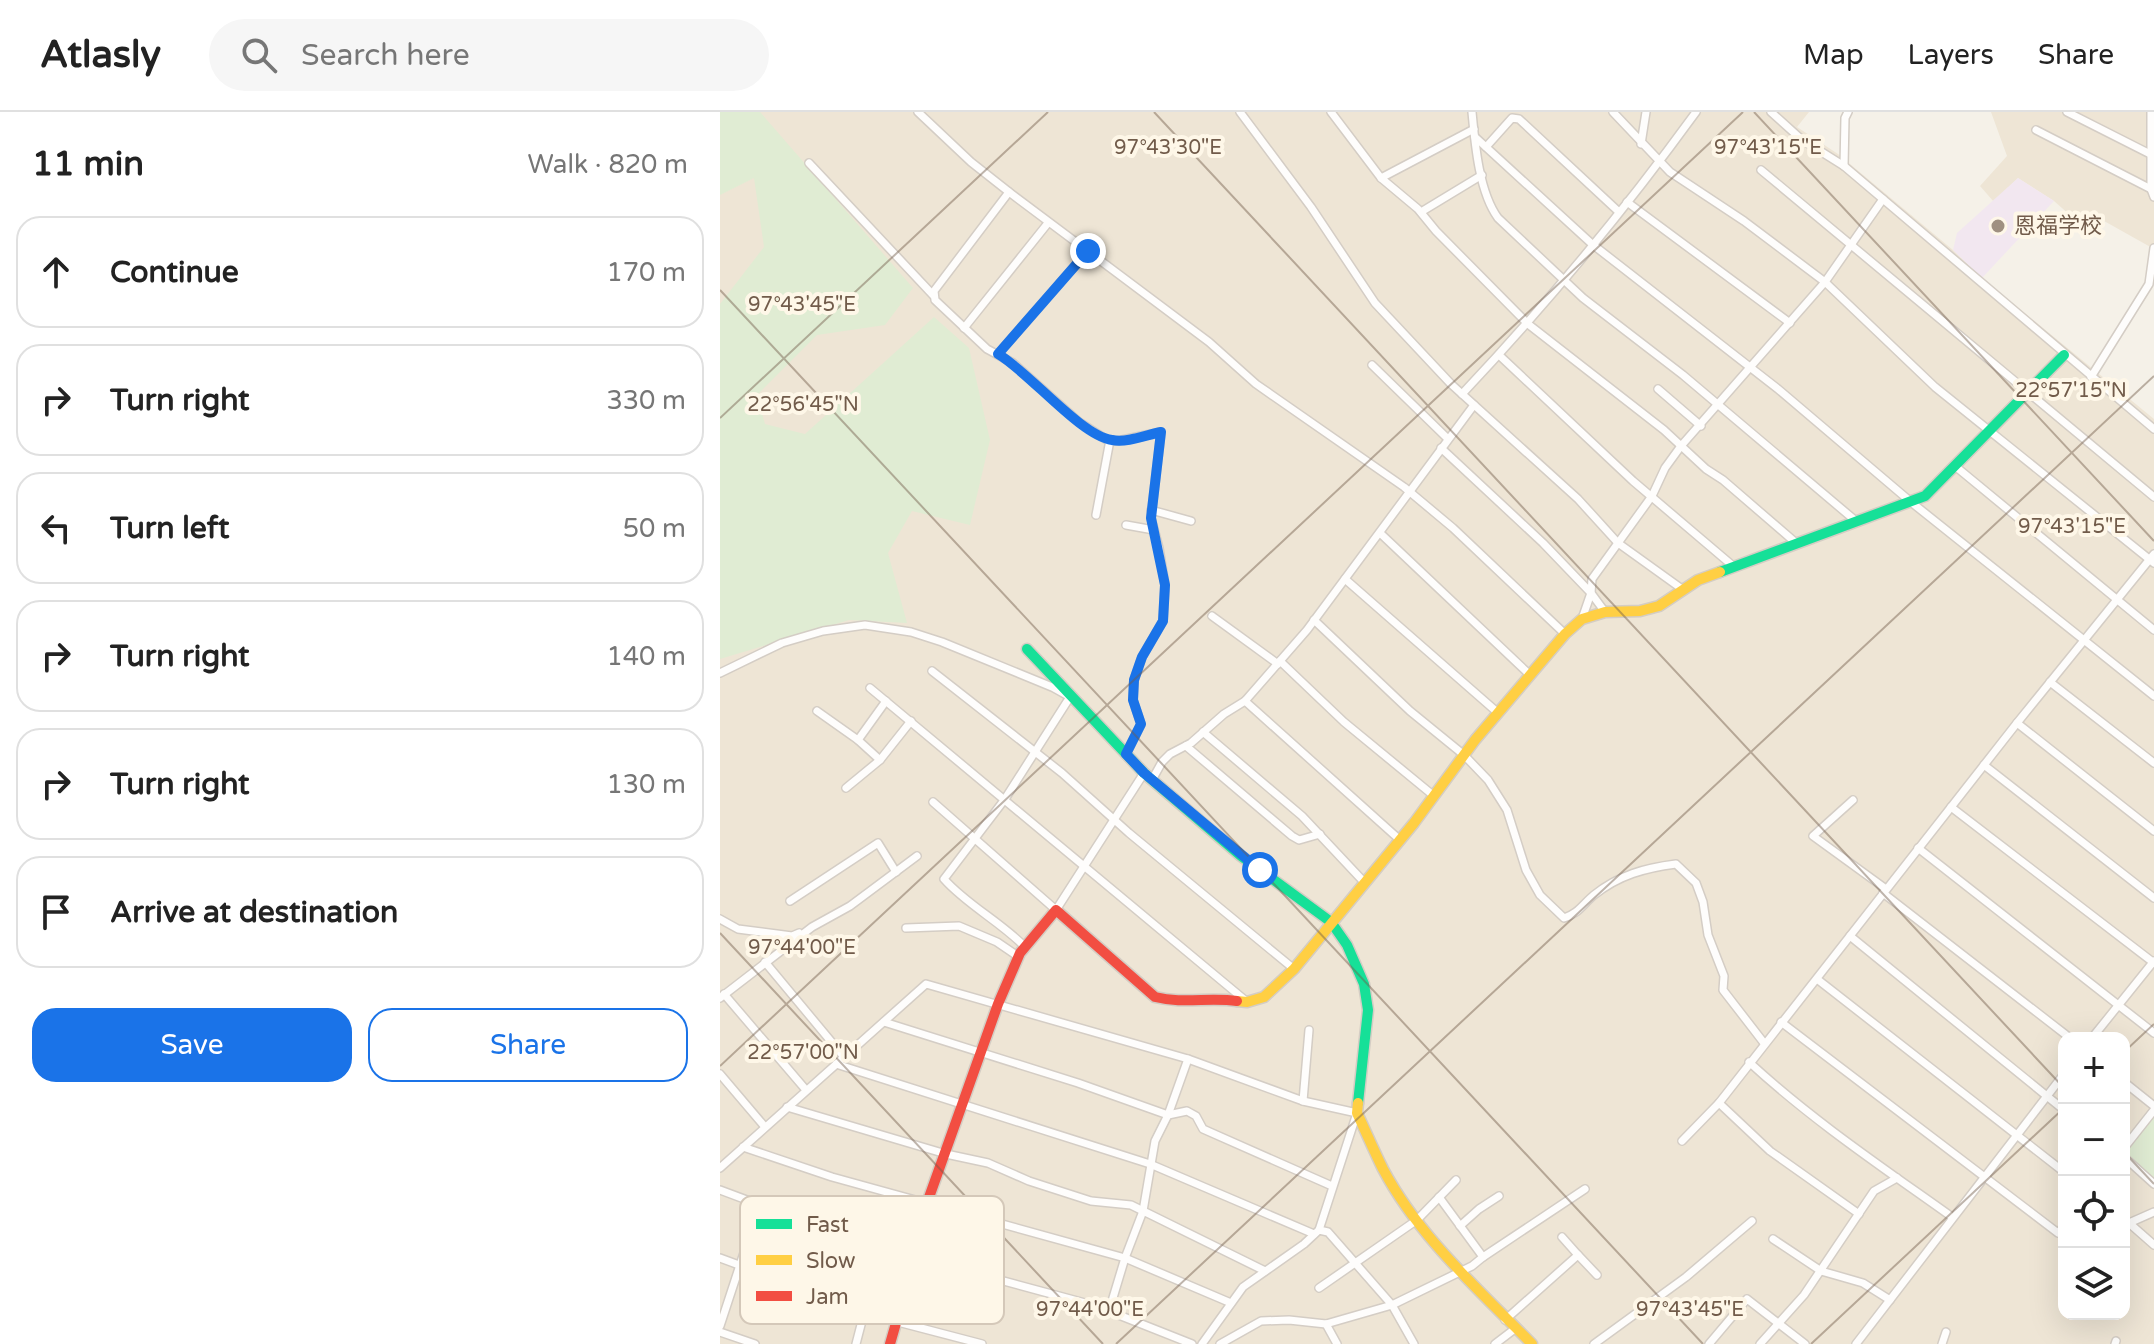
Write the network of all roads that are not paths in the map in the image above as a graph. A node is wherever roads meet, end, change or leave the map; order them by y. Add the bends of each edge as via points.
1 (918, 112) edge
2 (1240, 112) edge
3 (1331, 112) edge
4 (1472, 112) edge
5 (1613, 112) edge
6 (1646, 112) edge
7 (1696, 112) edge
8 (1771, 112) edge
9 (1848, 112) edge
10 (2067, 112) edge
11 (2151, 112) edge
12 (2036, 130) dead end
13 (1474, 133) junction
14 (1641, 144) junction
15 (1486, 147) junction
16 (2152, 154) edge
17 (809, 163) dead end
18 (1659, 163) junction
19 (1844, 166) junction
20 (1761, 170) dead end
21 (1482, 175) junction
22 (1381, 178) junction
23 (1009, 192) junction
24 (2153, 193) edge
25 (1883, 199) junction
26 (1627, 202) junction
27 (1421, 212) junction
28 (1619, 212) junction
29 (1048, 223) junction
30 (1592, 244) junction
31 (1851, 246) junction
32 (2154, 248) edge
33 (1088, 251) junction
34 (1565, 281) junction
35 (1825, 282) junction
36 (933, 295) junction
37 (1790, 323) junction
38 (1528, 324) junction
39 (964, 328) junction
40 (998, 354) junction
41 (1499, 355) junction
42 (2064, 355) junction
43 (1372, 365) dead end
44 (1751, 368) junction
45 (2091, 377) junction
46 (1658, 389) dead end
47 (2025, 392) junction
48 (1462, 394) junction
49 (1474, 405) junction
50 (1719, 405) junction
51 (1701, 426) junction
52 (2154, 429) edge
53 (1988, 430) junction
54 (1447, 438) junction
55 (1110, 440) junction
56 (1681, 446) junction
57 (1441, 448) junction
58 (1955, 466) junction
59 (1411, 493) junction
60 (1652, 496) junction
61 (2154, 497) edge
62 (1911, 502) junction
63 (1151, 510) junction
64 (1096, 515) dead end
65 (1191, 521) dead end
66 (1857, 522) junction
67 (1126, 525) dead end
68 (1154, 530) junction
69 (1380, 533) junction
70 (1618, 543) junction
71 (1796, 543) junction
72 (2152, 559) edge
73 (1733, 566) junction
74 (1345, 579) junction
75 (1682, 589) junction
76 (1591, 593) junction
77 (2116, 601) junction
78 (1605, 612) junction
79 (1212, 616) dead end
80 (1582, 619) junction
81 (1314, 620) junction
82 (2154, 630) edge
83 (1565, 634) junction
84 (2083, 641) junction
85 (1027, 649) dead end
86 (1279, 662) junction
87 (932, 671) dead end
88 (720, 673) edge
89 (1529, 674) junction
90 (2050, 682) junction
91 (870, 688) dead end
92 (2154, 696) edge
93 (1070, 697) junction
94 (886, 701) junction
95 (1245, 701) junction
96 (817, 711) dead end
97 (1497, 712) junction
98 (911, 721) junction
99 (2017, 723) junction
100 (1203, 732) junction
101 (858, 740) junction
102 (1186, 746) junction
103 (1034, 753) junction
104 (1126, 754) junction
105 (1464, 755) junction
106 (880, 760) junction
107 (2154, 763) edge
108 (1984, 765) junction
109 (1148, 777) junction
110 (846, 788) dead end
111 (1434, 796) junction
112 (1005, 799) junction
113 (1853, 800) dead end
114 (933, 802) dead end
115 (1951, 807) junction
116 (1114, 818) junction
117 (2154, 831) edge
118 (1320, 834) junction
119 (976, 840) junction
120 (1400, 840) junction
121 (1918, 848) junction
122 (917, 856) dead end
123 (1084, 865) junction
124 (896, 872) junction
125 (1364, 882) junction
126 (1885, 891) junction
127 (2154, 898) edge
128 (790, 901) dead end
129 (1056, 910) junction
130 (720, 919) edge
131 (1331, 922) junction
132 (906, 928) dead end
133 (806, 931) junction
134 (1850, 936) junction
135 (1022, 952) junction
136 (765, 962) junction
137 (2154, 962) edge
138 (1294, 969) junction
139 (1817, 979) junction
140 (722, 996) edge
141 (1247, 1002) junction
142 (998, 1004) junction
143 (2120, 1004) junction
144 (884, 1022) junction
145 (1781, 1022) junction
146 (1309, 1030) dead end
147 (2062, 1032) edge
148 (2097, 1032) edge
149 (2154, 1033) edge
150 (1764, 1043) junction
151 (981, 1054) junction
152 (844, 1057) junction
153 (1188, 1059) junction
154 (1749, 1062) junction
155 (836, 1064) junction
156 (720, 1074) edge
157 (2058, 1082) edge
158 (2130, 1087) edge
159 (806, 1090) junction
160 (2047, 1097) junction
161 (1303, 1101) junction
162 (1719, 1103) junction
163 (964, 1105) junction
164 (2058, 1105) edge
165 (787, 1107) junction
166 (2154, 1108) edge
167 (1357, 1113) junction
168 (1168, 1115) junction
169 (765, 1127) junction
170 (2016, 1134) junction
171 (2130, 1140) edge
172 (1682, 1141) dead end
173 (743, 1147) junction
174 (946, 1154) junction
175 (2130, 1162) edge
176 (722, 1163) edge
177 (1150, 1164) junction
178 (2058, 1167) edge
179 (1984, 1177) junction
180 (1897, 1178) junction
181 (1456, 1180) dead end
182 (2154, 1184) edge
183 (1332, 1186) junction
184 (1585, 1189) dead end
185 (720, 1190) edge
186 (901, 1196) edge
187 (930, 1196) edge
188 (1499, 1196) dead end
189 (740, 1197) edge
190 (1439, 1197) junction
191 (1143, 1211) junction
192 (2154, 1212) edge
193 (1859, 1214) junction
194 (1952, 1217) junction
195 (1417, 1220) junction
196 (2130, 1220) edge
197 (1752, 1221) dead end
198 (1004, 1224) edge
199 (2130, 1224) edge
200 (1460, 1226) junction
201 (2058, 1230) edge
202 (1316, 1232) junction
203 (1562, 1237) dead end
204 (1773, 1239) dead end
205 (2154, 1245) edge
206 (1578, 1255) junction
207 (1483, 1257) junction
208 (720, 1258) edge
209 (1125, 1258) junction
210 (1354, 1262) junction
211 (740, 1267) edge
212 (740, 1270) edge
213 (1265, 1271) junction
214 (1821, 1271) junction
215 (1461, 1272) junction
216 (1597, 1275) dead end
217 (1004, 1282) edge
218 (1319, 1288) dead end
219 (1890, 1300) junction
220 (1231, 1303) junction
221 (1392, 1305) junction
222 (1109, 1311) junction
223 (1505, 1320) junction
224 (1779, 1323) junction
225 (861, 1324) edge
226 (897, 1324) edge
227 (906, 1324) edge
228 (1326, 1324) junction
229 (1516, 1328) junction
230 (720, 1329) edge
231 (1946, 1332) dead end
232 (755, 1344) edge
233 (856, 1344) edge
234 (890, 1344) edge
235 (982, 1344) edge
236 (1192, 1344) edge
237 (1202, 1344) edge
238 (1220, 1344) edge
239 (1337, 1344) edge
240 (1414, 1344) edge
241 (1495, 1344) edge
242 (1532, 1344) edge
243 (1594, 1344) edge
244 (1709, 1344) edge
245 (1760, 1344) edge
246 (1805, 1344) edge
247 (1856, 1344) edge
248 (1942, 1344) edge

1 - 23 street
2 - 48 street via 1375,303
3 - 22 street
4 - 13 street
5 - 14 street
6 - 14 street
7 - 18 street
8 - 19 street
9 - 19 street
10 - 16 street
11 - 16 street
12 - 24 street
13 - 15 street
13 - 21 street
13 - 22 street
14 - 18 street
15 - 28 street via 1512,118 1519,119
15 - 30 street
16 - 24 street
17 - 36 street
18 - 26 street
18 - 35 street
19 - 25 street
20 - 31 street
21 - 27 street
21 - 34 street via 1498,218
22 - 27 street
23 - 29 street
23 - 36 street
25 - 31 street
25 - 42 street
26 - 28 street
26 - 37 street
27 - 38 street
28 - 30 street
29 - 33 street
29 - 39 street
30 - 34 street
30 - 44 street
31 - 35 street
31 - 47 street
32 - 45 street via 2149,284
33 - 40 street
33 - 59 street via 1256,384
34 - 38 street
34 - 50 street
35 - 37 street
35 - 53 street
36 - 39 street
37 - 44 street
38 - 41 street
38 - 56 street
39 - 40 street
40 - 55 street via 1079,422
41 - 48 street
41 - 60 street
42 - 45 street
42 - 47 street
43 - 54 street
44 - 50 street
44 - 62 street
45 - 52 street
46 - 51 street
47 - 53 street
47 - 61 street
48 - 49 street
49 - 54 street
49 - 70 street via 1578,499
50 - 51 street
50 - 66 street
51 - 56 street
53 - 58 street
53 - 72 street
54 - 57 street
55 - 63 street via 1161,432
55 - 64 street
56 - 60 street
56 - 71 street
57 - 59 street
57 - 76 street
58 - 62 street via 1925,496
58 - 77 street
59 - 69 street
59 - 83 street
60 - 70 street
60 - 73 street
62 - 66 street
62 - 84 street
63 - 65 street
63 - 68 street
66 - 71 street
67 - 68 street
68 - 104 street via 1165,585 1163,621 1134,680 1133,700 1141,724
69 - 74 street
69 - 89 street
70 - 75 street
70 - 76 street via 1592,579
71 - 73 street
72 - 77 street
73 - 75 street
74 - 81 street
74 - 97 street
75 - 78 street via 1650,609
76 - 78 street
76 - 80 street
77 - 82 street
77 - 84 street
78 - 80 street
79 - 86 street
80 - 83 street
81 - 86 street
81 - 105 street
83 - 89 street
84 - 90 street
84 - 92 street
85 - 93 street
86 - 95 street
86 - 111 street
87 - 103 street
88 - 93 street via 782,643 865,625 942,642
89 - 97 street
90 - 99 street
90 - 107 street
91 - 94 street
93 - 103 street
93 - 104 street
94 - 98 street
94 - 101 street
95 - 100 street
95 - 120 street
96 - 101 street
97 - 105 street
98 - 106 street
98 - 112 street
99 - 108 street
99 - 117 street
100 - 102 street
100 - 118 street
101 - 106 street
102 - 109 street
102 - 118 street via 1292,836 1299,840
103 - 112 street
103 - 116 street
104 - 109 street
105 - 111 street
105 - 150 street via 1507,810 1526,870 1540,895 1564,918 1627,874 1676,864 1689,875 1703,902 1708,935 1724,976 1723,990
106 - 110 street
108 - 115 street
108 - 127 street
109 - 116 street
109 - 131 street via 1241,856
111 - 120 street
112 - 119 street
112 - 123 street
113 - 126 street via 1813,836
114 - 119 street
115 - 121 street
115 - 137 street
116 - 123 street
116 - 138 street
118 - 125 street
119 - 129 street
119 - 135 street via 944,879
120 - 125 street
121 - 126 street
121 - 143 street
122 - 124 street
123 - 129 street
123 - 141 street
124 - 128 street via 878,843
124 - 133 street
125 - 131 street
126 - 134 street
126 - 147 street
129 - 135 street
129 - 141 street via 1155,997
130 - 133 street via 738,929 792,936
131 - 138 street
131 - 167 street via 1364,984 1368,1010
132 - 135 street via 959,926
133 - 136 street
134 - 139 street
134 - 160 street
135 - 142 street
136 - 140 street
136 - 152 street
137 - 143 street
138 - 141 street via 1264,997
139 - 145 street
139 - 170 street
140 - 159 street
142 - 144 street via 926,984
142 - 151 street
142 - 153 street
143 - 148 street
143 - 149 street
144 - 151 street
144 - 152 street
145 - 150 street
145 - 179 street
146 - 161 street
150 - 154 street
151 - 163 street
151 - 168 street
152 - 155 street
153 - 161 street
153 - 168 street
154 - 162 street
154 - 180 street
155 - 159 street
155 - 163 street
156 - 169 street
157 - 160 street
158 - 166 street
159 - 165 street
160 - 164 street
160 - 170 street
161 - 167 street
162 - 172 street
162 - 193 street via 1770,1151
163 - 174 street
163 - 177 street
165 - 169 street
165 - 174 street
166 - 171 street
167 - 183 street
167 - 195 street via 1384,1171
168 - 177 street
168 - 183 street via 1187,1111 1203,1129
169 - 173 street
170 - 178 street
170 - 179 street
173 - 176 street
173 - 186 street
174 - 187 street
174 - 191 street via 988,1163 1091,1201
175 - 182 street
177 - 191 street
177 - 202 street
179 - 194 street
179 - 201 street
180 - 193 street via 1874,1191
180 - 194 street
181 - 190 street
183 - 202 street
184 - 207 street
185 - 189 street
188 - 200 street
190 - 195 street
190 - 200 street
191 - 209 street
191 - 213 street
192 - 196 street
193 - 214 street
194 - 219 street
195 - 210 street
195 - 215 street
197 - 243 street
198 - 209 street
199 - 205 street
200 - 207 street
202 - 210 street via 1328,1232
202 - 213 street
203 - 206 street
204 - 214 street
206 - 216 street
206 - 223 street
207 - 215 street
208 - 211 street
209 - 220 street
209 - 222 street
210 - 218 street
210 - 221 street
212 - 230 street
213 - 220 street
214 - 219 street via 1863,1283
214 - 224 street
215 - 221 street
215 - 223 street
217 - 222 street
219 - 247 street
220 - 237 street
221 - 228 street
221 - 240 street
222 - 236 street
223 - 229 street
224 - 244 street via 1747,1299
224 - 245 street
224 - 246 street
225 - 233 street
226 - 234 street
227 - 235 street
228 - 238 street via 1261,1321
228 - 239 street
229 - 241 street
229 - 242 street
230 - 232 street
231 - 248 street

